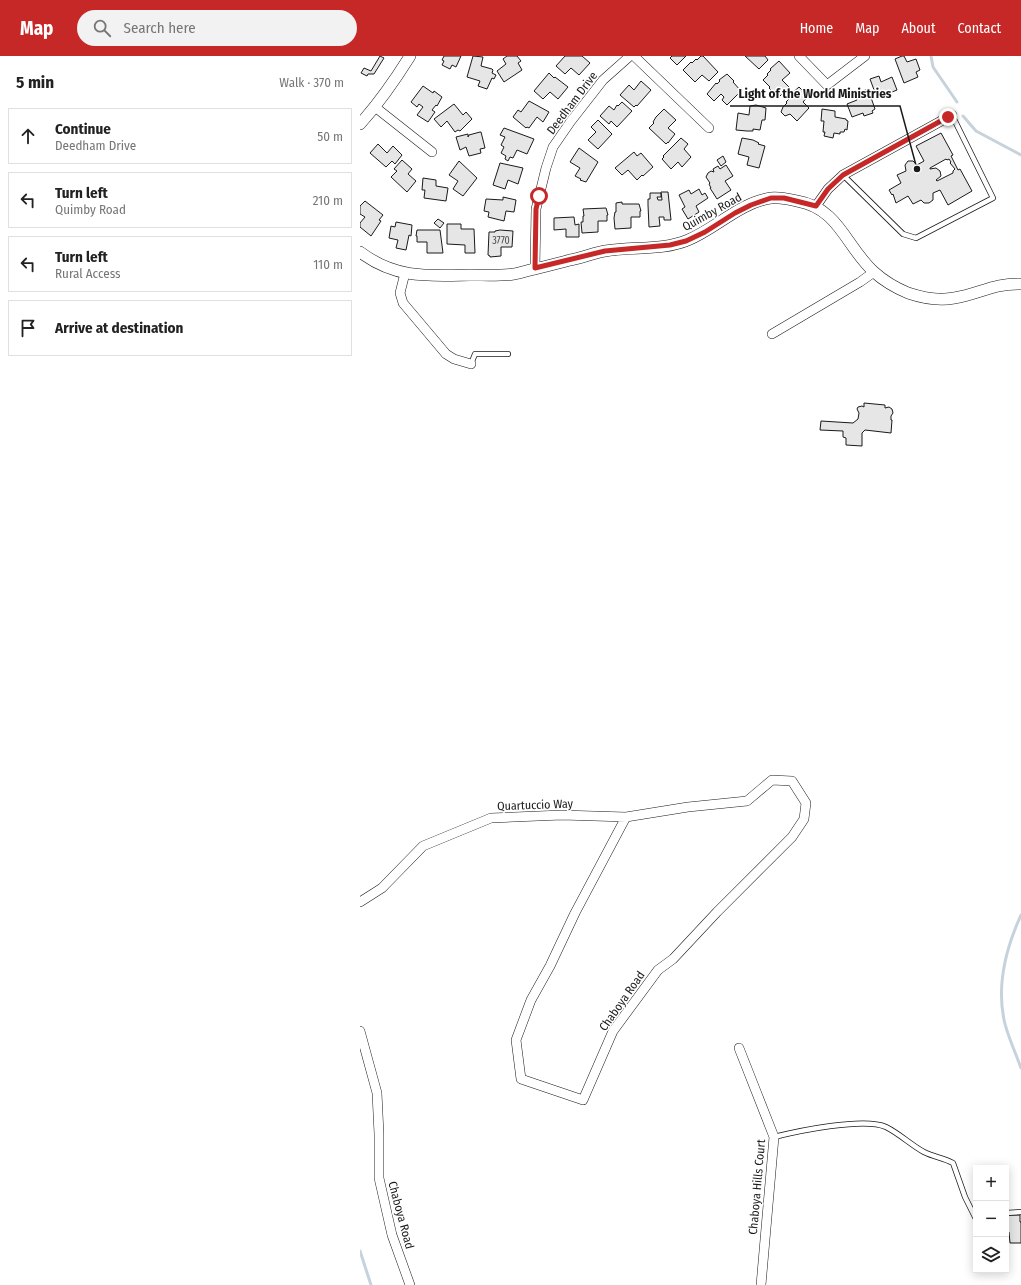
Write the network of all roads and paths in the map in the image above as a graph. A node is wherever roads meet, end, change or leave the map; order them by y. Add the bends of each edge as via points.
1 (410, 56) edge
2 (630, 56) edge
3 (634, 56) edge
4 (799, 56) edge
5 (865, 56) edge
6 (375, 107) junction
7 (952, 116) joint
8 (360, 124) edge
9 (709, 128) dead end
10 (432, 152) dead end
11 (843, 175) junction
12 (816, 206) junction
13 (360, 252) edge
14 (535, 268) junction
15 (874, 272) junction
16 (405, 273) junction
17 (1021, 284) edge
18 (772, 334) dead end
19 (508, 354) dead end
20 (471, 364) joint
21 (688, 807) joint
22 (626, 817) junction
23 (360, 902) edge
24 (360, 1031) edge
25 (739, 1048) dead end
26 (774, 1137) junction
27 (1021, 1212) edge
28 (973, 1213) edge
29 (1009, 1213) edge
30 (410, 1285) edge
31 (761, 1285) edge

1 - 6 street
2 - 14 street, Deedham Drive via 603,80 553,147 536,209
3 - 9 street
4 - 5 street via 827,85
6 - 8 street
6 - 10 street
7 - 11 street
7 - 11 lane via 993,198 916,238 903,234
11 - 12 street via 828,189
12 - 14 street, Quimby Road via 784,198 771,198 735,213 686,241 670,245 605,251
12 - 15 street, Quimby Road via 838,226
13 - 16 street, Quimby Road via 386,268
14 - 16 street, Quimby Road via 515,274 436,276
15 - 17 street, Quimby Road via 909,293 942,300 994,286
15 - 18 street
16 - 20 street via 400,293 403,303 446,354
19 - 20 lane via 474,354
21 - 22 street, Quartuccio Way
21 - 22 street, Chaboya Road via 747,801 772,780 792,781 806,803 804,819 792,837 673,959 658,970 613,1031 583,1100 521,1079 516,1040 531,1000
22 - 23 street, Quartuccio Way via 562,815 491,818 423,846 382,888
24 - 30 street, Chaboya Road via 377,1093 379,1178 392,1235
25 - 26 street, Chaboya Hills Court
26 - 28 lane via 835,1126 884,1126 925,1152 953,1163
26 - 31 street, Chaboya Hills Court
27 - 29 lane

